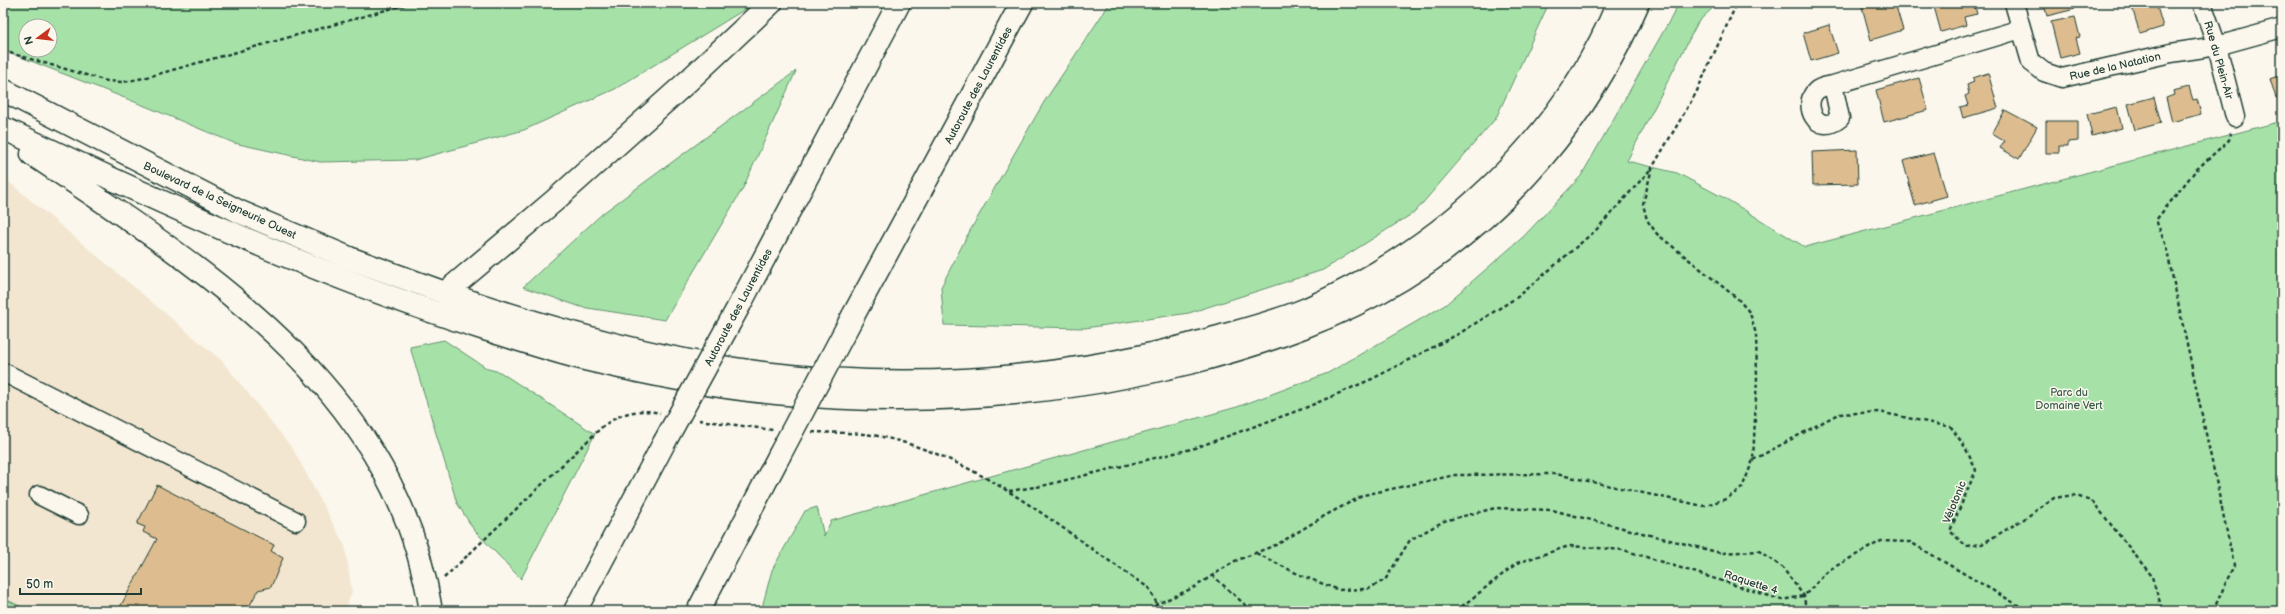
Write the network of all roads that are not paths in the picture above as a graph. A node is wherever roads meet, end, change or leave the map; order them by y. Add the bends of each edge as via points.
1 (771, 3) edge
2 (899, 3) edge
3 (1022, 3) edge
4 (1036, 3) edge
5 (1618, 3) edge
6 (1638, 3) edge
7 (2014, 3) edge
8 (2202, 3) edge
9 (2282, 28) edge
10 (2021, 29) junction
11 (2217, 46) junction
12 (995, 53) junction
13 (1833, 84) dead end
14 (3, 90) edge
15 (2235, 117) road end
16 (3, 128) edge
17 (3, 134) edge
18 (445, 292) junction
19 (3, 372) edge
20 (39, 495) dead end
21 (79, 515) dead end
22 (296, 521) dead end
23 (431, 611) edge
24 (576, 611) edge
25 (698, 611) edge

1 - 18 main road via 548,206
2 - 24 main road, Autoroute des Laurentides, bridge
3 - 12 main road, Autoroute des Laurentides
4 - 12 main road
5 - 18 main road, Boulevard de la Seigneurie Ouest via 1589,62 1546,124 1503,174 1440,230 1372,276 1303,310 1273,322 1189,346 1099,365 988,379 906,382 826,379 742,370 613,345 551,328
6 - 16 main road via 1614,54 1592,91 1539,162 1484,217 1400,280 1334,314 1245,348 1111,380 988,396 897,400 777,393 714,385 575,356 456,320 295,261 165,204
7 - 10 street, Rue de la Natation
8 - 11 street, Rue du Plein-Air
9 - 11 street, Rue de la Natation
10 - 11 street, Rue de la Natation via 2031,62 2044,72 2062,78 2171,53
10 - 13 street
11 - 15 street, Rue du Plein-Air
12 - 25 main road, Autoroute des Laurentides, bridge
14 - 18 main road, Boulevard de la Seigneurie Ouest via 240,212 335,252
17 - 23 main road via 138,225 208,278 275,334 320,379 369,444 393,489 419,557
19 - 22 street
20 - 21 street

